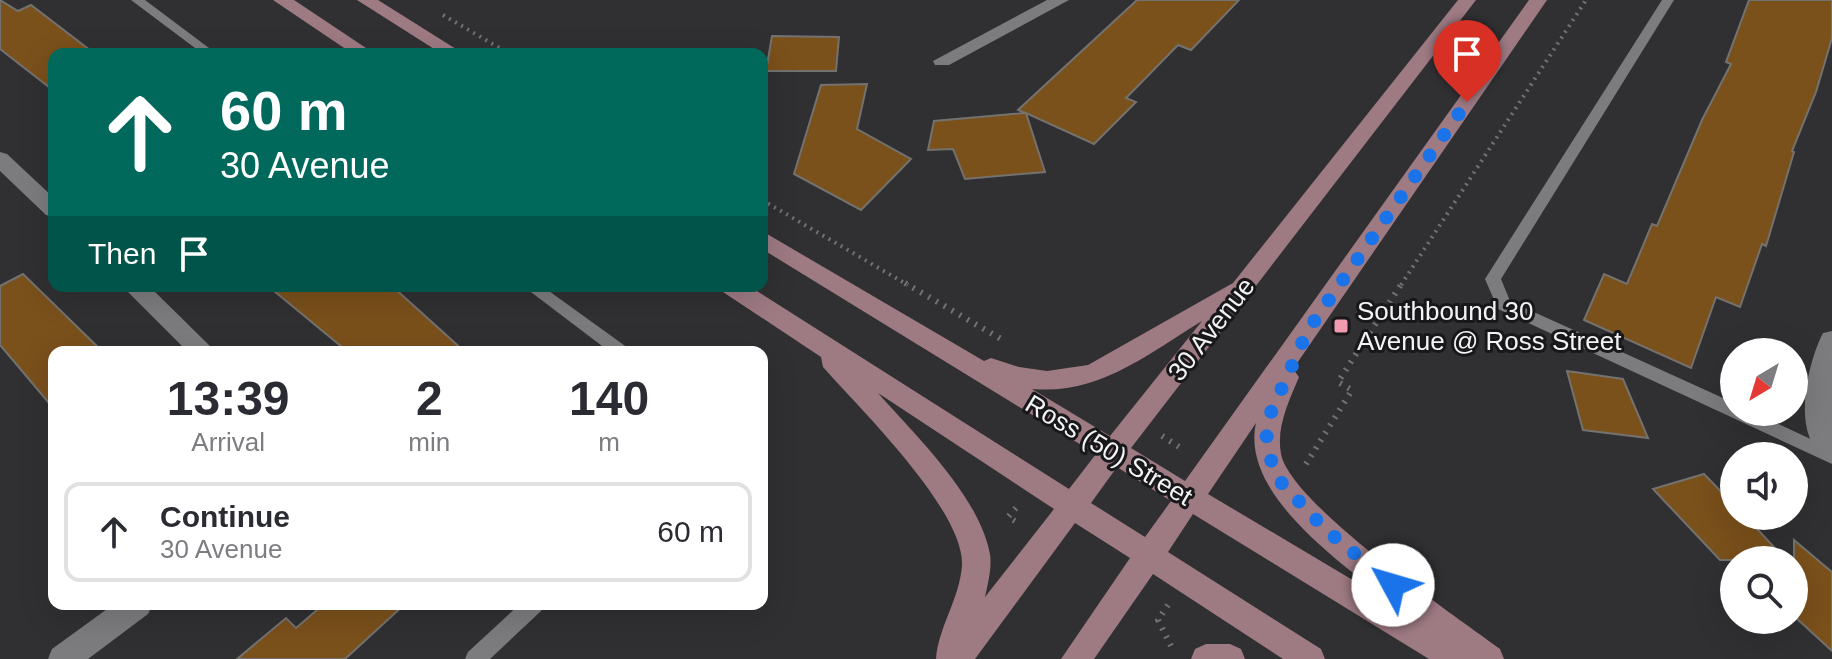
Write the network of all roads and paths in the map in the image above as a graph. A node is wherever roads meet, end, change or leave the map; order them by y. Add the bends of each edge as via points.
1 (137, 0) edge
2 (282, 0) edge
3 (366, 0) edge
4 (1060, 0) edge
5 (1467, 0) edge
6 (1538, 0) edge
7 (1586, 0) edge
8 (1668, 0) edge
9 (431, 8) dead end
10 (203, 48) edge
11 (357, 48) edge
12 (445, 48) edge
13 (500, 48) edge
14 (942, 61) dead end
15 (0, 159) edge
16 (48, 204) edge
17 (768, 204) edge
18 (768, 243) edge
19 (1248, 282) junction
20 (140, 292) edge
21 (539, 292) edge
22 (740, 292) edge
23 (1308, 330) junction
24 (815, 340) junction
25 (1832, 340) edge
26 (1005, 342) dead end
27 (937, 345) junction
28 (198, 346) edge
29 (614, 346) edge
30 (1720, 405) edge
31 (1137, 421) junction
32 (1765, 426) edge
33 (1832, 449) edge
34 (1113, 452) junction
35 (1832, 457) edge
36 (1211, 466) junction
37 (1293, 471) dead end
38 (1189, 499) junction
39 (1073, 507) junction
40 (1016, 508) dead end
41 (1008, 517) junction
42 (997, 520) dead end
43 (1020, 524) dead end
44 (1149, 556) junction
45 (1169, 603) dead end
46 (130, 610) edge
47 (528, 610) edge
48 (1145, 612) dead end
49 (1158, 620) junction
50 (1167, 637) dead end
51 (63, 659) edge
52 (475, 659) edge
53 (949, 659) edge
54 (956, 659) edge
55 (1076, 659) edge
56 (1206, 659) edge
57 (1230, 659) edge
58 (1310, 659) edge
59 (1457, 659) edge
60 (1489, 659) edge

1 - 10 lane
2 - 11 main road
3 - 12 main road
4 - 14 street
5 - 19 main road, 30 Avenue
6 - 23 main road
7 - 37 path via 1338,382 1352,390 1305,465
8 - 30 lane via 1493,279 1504,305
9 - 13 path
15 - 16 street
17 - 26 path
18 - 27 main road, Ross (50) Street
19 - 27 main road via 1103,370 1069,380 1031,380
19 - 31 main road, 30 Avenue
20 - 28 street
21 - 29 lane
22 - 24 main road
23 - 36 main road
23 - 60 main road via 1268,419 1266,445 1277,478 1325,529
24 - 39 main road
24 - 53 main road via 929,474 975,541 974,587
25 - 33 street via 1816,411
27 - 34 main road, Ross (50) Street
31 - 34 main road, 30 Avenue
31 - 36 path
32 - 35 lane
34 - 38 main road, Ross (50) Street
34 - 39 main road, 30 Avenue
36 - 38 main road
38 - 44 main road
38 - 59 main road, Ross (50) Street
39 - 44 main road
39 - 54 main road, 30 Avenue
40 - 41 path
41 - 42 path
41 - 43 path
44 - 55 main road
44 - 58 main road
45 - 49 path
46 - 51 street
47 - 52 lane
48 - 49 path
49 - 50 path
56 - 57 main road

